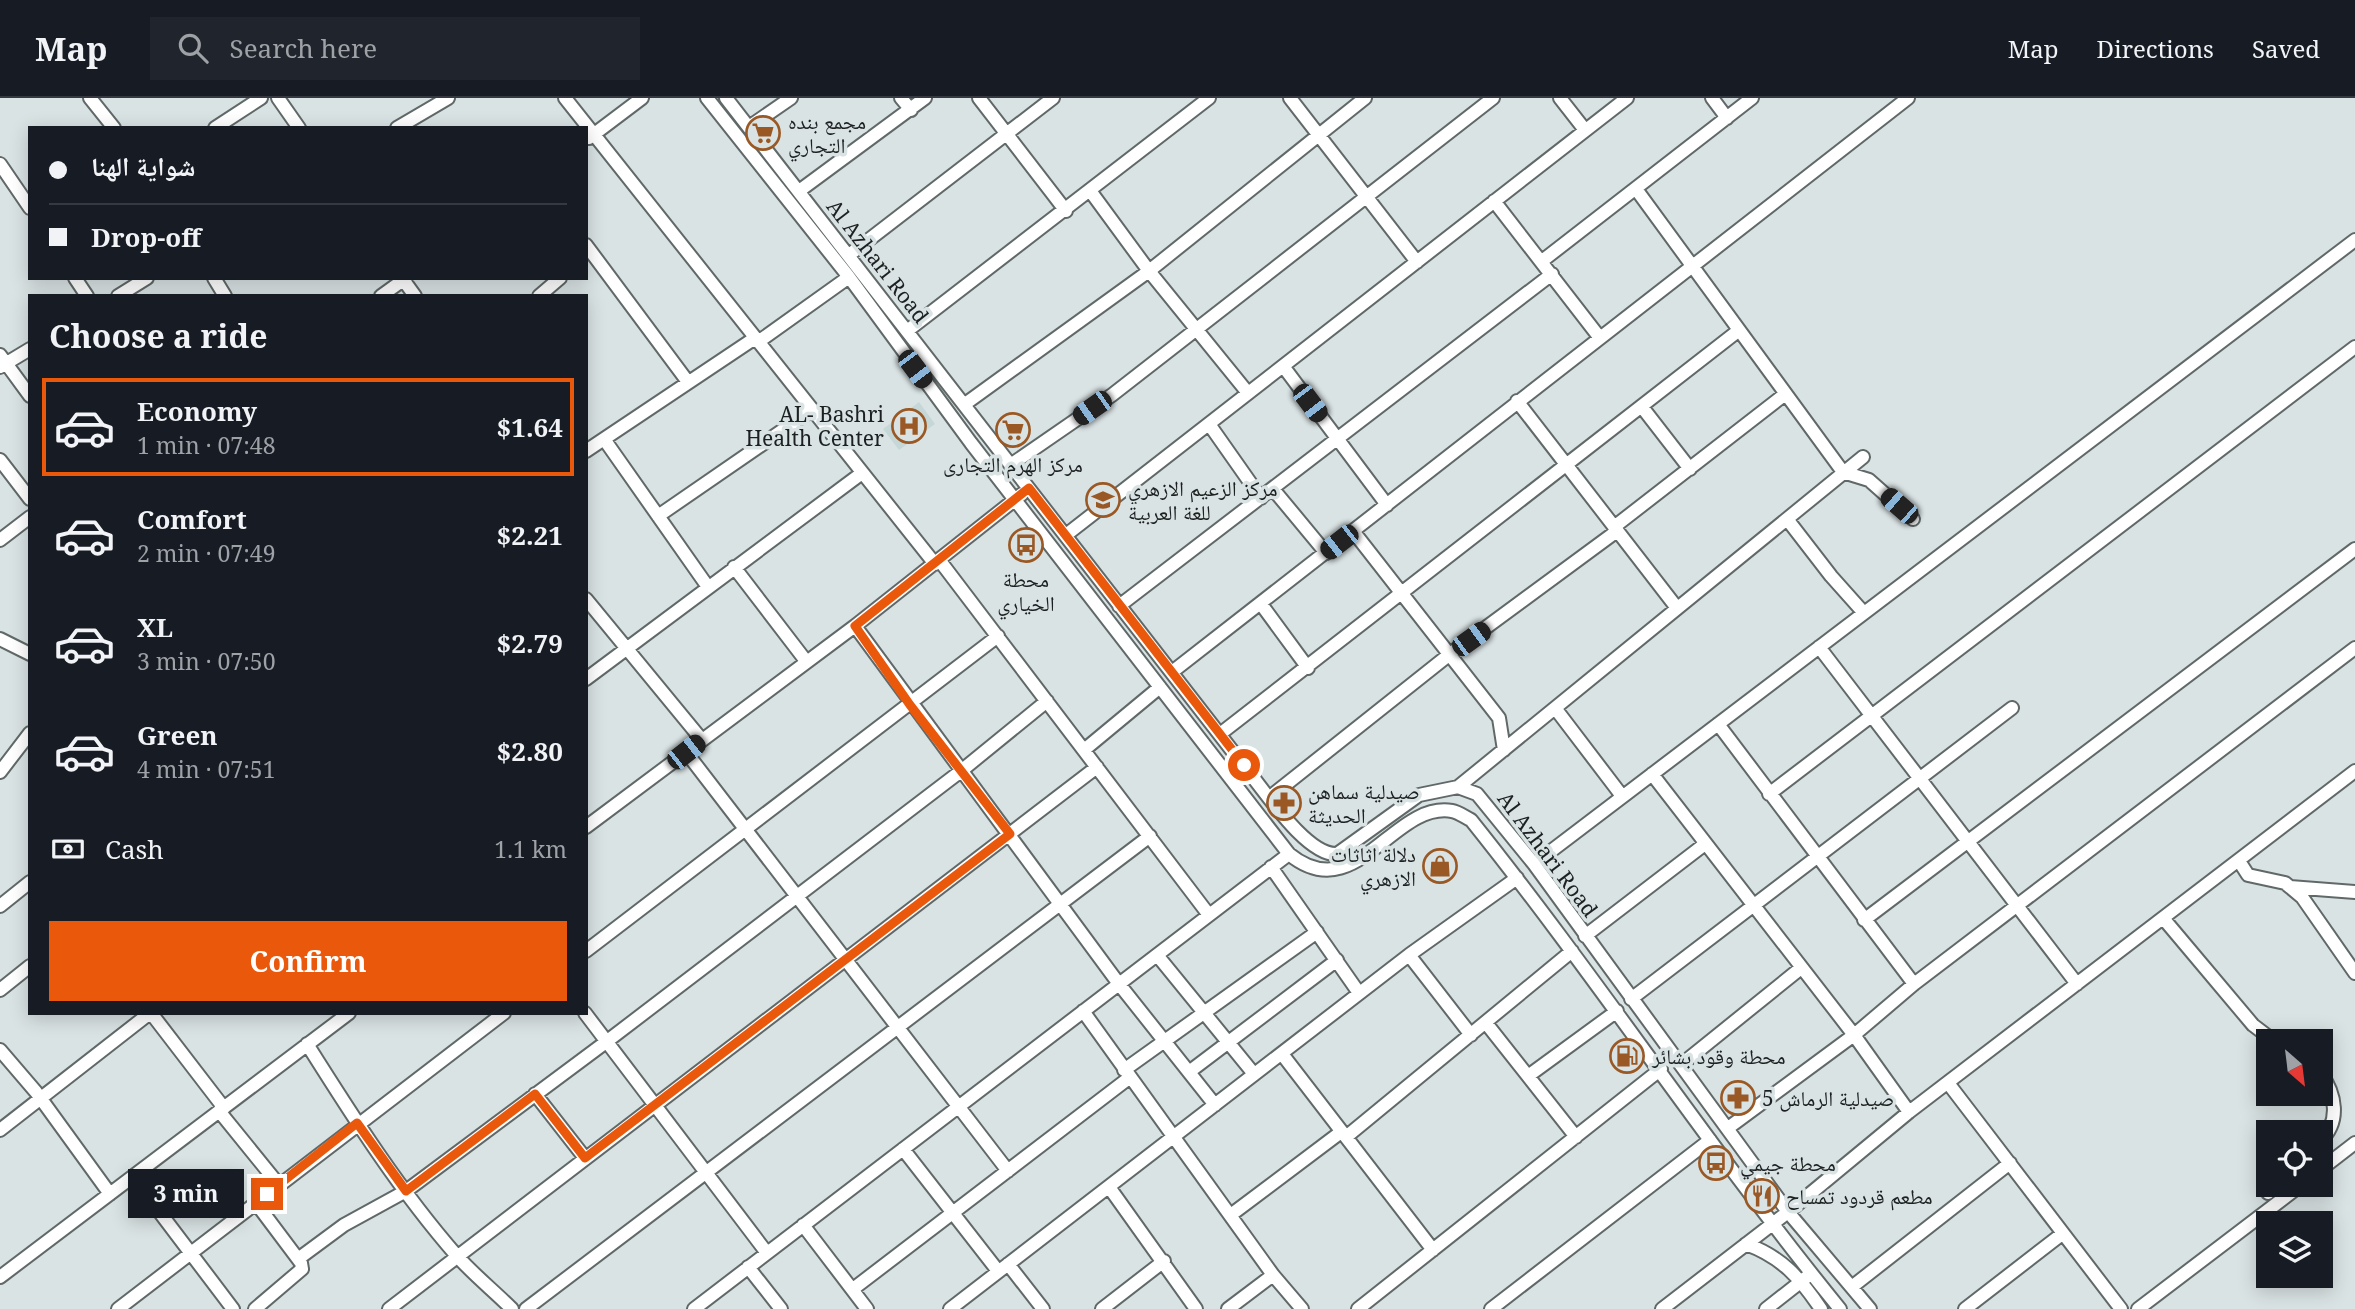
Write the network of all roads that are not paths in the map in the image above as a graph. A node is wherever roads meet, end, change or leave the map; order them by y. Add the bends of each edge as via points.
1 (90, 98) edge
2 (261, 98) edge
3 (278, 98) edge
4 (448, 98) edge
5 (565, 98) edge
6 (642, 98) edge
7 (707, 98) edge
8 (726, 98) edge
9 (791, 98) edge
10 (901, 98) edge
11 (925, 98) edge
12 (979, 98) edge
13 (1053, 98) edge
14 (1208, 98) edge
15 (1290, 98) edge
16 (1365, 98) edge
17 (1493, 98) edge
18 (1560, 98) edge
19 (1627, 98) edge
20 (1712, 98) edge
21 (1752, 98) edge
22 (1908, 98) edge
23 (911, 110) junction
24 (1727, 118) junction
25 (112, 126) edge
26 (218, 126) edge
27 (298, 126) edge
28 (400, 126) edge
29 (583, 126) edge
30 (749, 127) junction
31 (1585, 130) junction
32 (1007, 135) junction
33 (1317, 135) junction
34 (590, 137) edge
35 (0, 164) edge
36 (1636, 189) junction
37 (799, 191) junction
38 (1091, 192) junction
39 (1367, 196) junction
40 (1494, 201) junction
41 (28, 205) edge
42 (1066, 211) junction
43 (2355, 240) edge
44 (588, 251) edge
45 (849, 255) junction
46 (1542, 261) junction
47 (1417, 262) junction
48 (1692, 267) junction
49 (1149, 271) junction
50 (1552, 274) junction
51 (849, 276) junction
52 (144, 280) edge
53 (403, 280) edge
54 (558, 280) edge
55 (121, 294) edge
56 (385, 294) edge
57 (541, 294) edge
58 (1196, 329) junction
59 (907, 331) junction
60 (1738, 331) junction
61 (1600, 338) junction
62 (756, 340) junction
63 (2355, 347) edge
64 (28, 350) edge
65 (2, 362) edge
66 (1283, 366) junction
67 (688, 382) junction
68 (1248, 393) junction
69 (28, 394) edge
70 (1784, 395) junction
71 (1517, 401) junction
72 (965, 404) junction
73 (1643, 407) junction
74 (812, 410) junction
75 (1209, 424) junction
76 (604, 439) junction
77 (1338, 439) junction
78 (588, 450) edge
79 (1863, 457) dead end
80 (0, 460) edge
81 (1012, 464) junction
82 (1566, 465) junction
83 (1690, 468) junction
84 (862, 472) junction
85 (1843, 472) junction
86 (1029, 488) junction
87 (1273, 489) junction
88 (28, 496) edge
89 (1017, 498) junction
90 (1261, 498) junction
91 (1387, 505) junction
92 (658, 516) junction
93 (28, 519) edge
94 (1787, 519) junction
95 (1913, 519) dead end
96 (1616, 529) junction
97 (1353, 531) junction
98 (1066, 535) junction
99 (0, 540) edge
100 (2355, 549) edge
101 (1326, 553) junction
102 (938, 562) junction
103 (734, 568) junction
104 (708, 587) junction
105 (1403, 593) junction
106 (588, 601) edge
107 (1261, 604) junction
108 (1119, 606) junction
109 (1677, 608) junction
110 (1864, 613) junction
111 (855, 626) junction
112 (998, 636) junction
113 (0, 639) edge
114 (1819, 647) junction
115 (627, 648) junction
116 (2355, 648) edge
117 (28, 653) edge
118 (1450, 654) junction
119 (806, 661) junction
120 (1308, 668) junction
121 (1172, 672) junction
122 (588, 677) edge
123 (1160, 687) junction
124 (1046, 701) junction
125 (910, 705) junction
126 (1555, 708) junction
127 (2012, 708) dead end
128 (1869, 717) junction
129 (1718, 724) junction
130 (1220, 734) junction
131 (28, 735) edge
132 (702, 740) junction
133 (1084, 750) junction
134 (1504, 750) junction
135 (686, 752) junction
136 (1, 766) edge
137 (1097, 767) junction
138 (961, 771) junction
139 (2355, 771) edge
140 (1652, 774) junction
141 (1918, 780) junction
142 (1458, 787) junction
143 (1769, 794) junction
144 (1622, 796) junction
145 (1270, 797) junction
146 (588, 826) edge
147 (746, 830) junction
148 (1010, 834) junction
149 (1150, 836) junction
150 (1705, 844) junction
151 (1968, 844) junction
152 (1289, 854) junction
153 (1816, 858) junction
154 (2239, 861) junction
155 (1534, 864) junction
156 (1271, 867) junction
157 (1517, 878) junction
158 (28, 884) edge
159 (2290, 887) junction
160 (2355, 892) edge
161 (796, 897) junction
162 (1061, 903) junction
163 (1755, 905) junction
164 (0, 906) edge
165 (2017, 906) junction
166 (1209, 915) junction
167 (2163, 918) junction
168 (1864, 920) junction
169 (1317, 932) junction
170 (1585, 936) junction
171 (588, 949) edge
172 (1572, 951) junction
173 (1157, 955) junction
174 (1409, 955) junction
175 (846, 960) junction
176 (1337, 960) junction
177 (28, 968) edge
178 (1801, 968) junction
179 (2355, 973) edge
180 (1119, 984) junction
181 (1914, 984) junction
182 (2077, 984) junction
183 (0, 990) edge
184 (1359, 993) junction
185 (1631, 999) junction
186 (1617, 1011) junction
187 (1083, 1012) junction
188 (1205, 1013) junction
189 (147, 1015) edge
190 (152, 1015) edge
191 (346, 1015) edge
192 (501, 1015) edge
193 (586, 1015) edge
194 (1486, 1023) junction
195 (897, 1027) junction
196 (2258, 1029) edge
197 (1471, 1035) junction
198 (1854, 1035) junction
199 (1227, 1041) junction
200 (606, 1042) junction
201 (1165, 1042) junction
202 (307, 1044) junction
203 (0, 1050) edge
204 (1282, 1055) junction
205 (1682, 1064) junction
206 (1661, 1069) junction
207 (1189, 1072) junction
208 (1126, 1074) junction
209 (1254, 1074) junction
210 (1528, 1076) junction
211 (1948, 1083) junction
212 (535, 1094) junction
213 (41, 1098) junction
214 (2333, 1104) edge
215 (655, 1105) junction
216 (1215, 1105) junction
217 (958, 1107) junction
218 (222, 1109) junction
219 (1909, 1112) junction
220 (357, 1123) junction
221 (2333, 1124) edge
222 (1728, 1128) junction
223 (0, 1130) edge
224 (1344, 1134) junction
225 (1576, 1137) junction
226 (1172, 1138) junction
227 (1710, 1140) junction
228 (2355, 1143) edge
229 (903, 1149) junction
230 (585, 1158) junction
231 (2333, 1160) edge
232 (2010, 1163) junction
233 (1008, 1171) junction
234 (706, 1173) junction
235 (133, 1177) junction
236 (279, 1185) junction
237 (1110, 1187) junction
238 (406, 1191) junction
239 (110, 1194) junction
240 (2285, 1197) edge
241 (256, 1203) junction
242 (1788, 1212) junction
243 (953, 1213) junction
244 (1232, 1214) junction
245 (803, 1225) junction
246 (1771, 1225) junction
247 (2062, 1234) junction
248 (1746, 1244) junction
249 (1433, 1250) junction
250 (192, 1253) junction
251 (767, 1253) junction
252 (458, 1257) junction
253 (298, 1259) junction
254 (1164, 1261) junction
255 (748, 1267) junction
256 (1003, 1268) junction
257 (1273, 1275) junction
258 (0, 1277) edge
259 (1806, 1277) junction
260 (1853, 1286) junction
261 (853, 1289) junction
262 (118, 1309) edge
263 (233, 1309) edge
264 (255, 1309) edge
265 (389, 1309) edge
266 (512, 1309) edge
267 (526, 1309) edge
268 (694, 1309) edge
269 (781, 1309) edge
270 (867, 1309) edge
271 (950, 1309) edge
272 (1043, 1309) edge
273 (1102, 1309) edge
274 (1196, 1309) edge
275 (1228, 1309) edge
276 (1302, 1309) edge
277 (1358, 1309) edge
278 (1491, 1309) edge
279 (1662, 1309) edge
280 (1766, 1309) edge
281 (1821, 1309) edge
282 (1840, 1309) edge
283 (1870, 1309) edge
284 (1965, 1309) edge
285 (2121, 1309) edge
286 (2138, 1309) edge

1 - 25 street
2 - 26 street
3 - 27 street
4 - 28 street
5 - 29 street
6 - 34 street
7 - 51 street, Al Azhari Road
8 - 30 street, Al Azhari Road
9 - 30 street
10 - 23 street
11 - 23 street
12 - 32 street
13 - 32 street
14 - 38 street
15 - 33 street
16 - 33 street
17 - 39 street
18 - 31 street
19 - 31 street
20 - 24 street
21 - 24 street
22 - 48 street
23 - 37 street
24 - 36 street
30 - 37 street, Al Azhari Road
31 - 40 street
32 - 42 street
32 - 45 street
33 - 39 street
33 - 49 street
34 - 62 street
35 - 41 street
36 - 46 street
36 - 48 street
37 - 45 street, Al Azhari Road
38 - 42 street
38 - 49 street
39 - 47 street
39 - 58 street
40 - 46 street
40 - 47 street
42 - 59 street
43 - 110 street
44 - 67 street
45 - 59 street, Al Azhari Road
46 - 50 street
47 - 66 street
48 - 60 street
48 - 61 street
49 - 58 street
49 - 72 street
50 - 61 street
50 - 77 street
51 - 62 street
51 - 89 street, Al Azhari Road
52 - 55 street
53 - 56 street
54 - 57 street
58 - 68 street
58 - 81 street
59 - 72 street, Al Azhari Road
60 - 70 street
60 - 73 street
61 - 71 street
62 - 67 street
62 - 74 street
63 - 128 street
64 - 65 street
65 - 69 street
66 - 68 street
66 - 77 street
67 - 76 street
68 - 75 street
70 - 83 street
70 - 85 street
71 - 82 street
71 - 91 street
72 - 81 street, Al Azhari Road
73 - 82 street
73 - 83 street
74 - 84 street
74 - 92 street
75 - 90 street
75 - 98 street
76 - 78 street
76 - 92 street
77 - 87 street
77 - 91 street
79 - 85 street
80 - 88 street
81 - 86 street, Al Azhari Road
82 - 96 street
82 - 105 street
83 - 96 street
84 - 102 street
84 - 103 street
85 - 94 street
85 - 95 street via 1869,481
86 - 89 street
86 - 98 street, Al Azhari Road
87 - 90 street
87 - 101 street
89 - 102 street
89 - 123 street, Al Azhari Road
90 - 108 street
91 - 97 street
92 - 104 street
93 - 99 street
94 - 109 street
94 - 110 street
96 - 109 street
96 - 118 street
97 - 101 street
97 - 105 street
98 - 108 street, Al Azhari Road
100 - 151 street
101 - 107 street
102 - 111 street
102 - 112 street
103 - 104 street
103 - 119 street
104 - 115 street
105 - 118 street
105 - 120 street
106 - 115 street
107 - 120 street
107 - 121 street
108 - 121 street, Al Azhari Road
109 - 126 street
110 - 114 street
111 - 119 street
111 - 125 street
112 - 124 street
112 - 125 street
113 - 117 street
114 - 128 street
114 - 129 street
115 - 122 street
115 - 132 street
116 - 165 street
118 - 134 street via 1499,718
118 - 145 street
119 - 132 street
120 - 130 street
121 - 130 street, Al Azhari Road
123 - 133 street
123 - 152 street, Al Azhari Road
124 - 133 street
124 - 138 street
125 - 138 street
125 - 147 street
126 - 134 street
126 - 144 street
127 - 141 street
128 - 141 street
128 - 143 street
129 - 140 street
129 - 143 street
130 - 145 street, Al Azhari Road
131 - 136 street
132 - 135 street
133 - 137 street
134 - 142 street
135 - 146 street
135 - 147 street
137 - 148 street
137 - 149 street
138 - 148 street
138 - 161 street
139 - 154 street
140 - 144 street
140 - 150 street
141 - 151 street
141 - 153 street
142 - 145 street, Al Azhari Road via 1419,795 1345,850 1329,854 1306,840
142 - 155 street, Al Azhari Road via 1487,803
143 - 153 street
144 - 155 street
147 - 161 street
147 - 171 street
148 - 162 street
148 - 175 street
149 - 162 street
149 - 166 street
150 - 163 street
150 - 170 street
151 - 165 street
151 - 168 street
152 - 156 street
152 - 157 street, Al Azhari Road via 1304,866 1334,871 1412,822 1452,811 1471,820
153 - 163 street
153 - 168 street
154 - 159 street via 2248,875
154 - 167 street
155 - 170 street, Al Azhari Road
156 - 166 street
156 - 169 street
157 - 172 street, Al Azhari Road
157 - 174 street
158 - 164 street
159 - 160 street
159 - 179 street via 2311,907
161 - 175 street
161 - 200 street
162 - 180 street
162 - 195 street
163 - 178 street
163 - 185 street
165 - 181 street
165 - 182 street
166 - 173 street
167 - 182 street
167 - 196 street
168 - 181 street
169 - 176 street
169 - 188 street
170 - 185 street, Al Azhari Road
172 - 186 street, Al Azhari Road
172 - 194 street
173 - 180 street
173 - 188 street
174 - 184 street
174 - 197 street
175 - 195 street
175 - 215 street
176 - 184 street
176 - 199 street
177 - 183 street
178 - 198 street
178 - 205 street
180 - 187 street
180 - 201 street
181 - 198 street
182 - 211 street
184 - 204 street
185 - 205 street, Al Azhari Road
186 - 206 street, Al Azhari Road
186 - 210 street
187 - 208 street
187 - 217 street
188 - 199 street
188 - 201 street
189 - 213 street
190 - 218 street
191 - 202 street
192 - 220 street
193 - 200 street
194 - 197 street
194 - 210 street
195 - 217 street
195 - 234 street
197 - 224 street
198 - 219 street
198 - 222 street
199 - 207 street
199 - 209 street
200 - 212 street
200 - 215 street
201 - 207 street
201 - 208 street
202 - 218 street
202 - 220 street
203 - 213 street
204 - 209 street
204 - 224 street
205 - 222 street, Al Azhari Road
206 - 225 street
206 - 227 street, Al Azhari Road
207 - 216 street
208 - 226 street
208 - 233 street
209 - 216 street
210 - 225 street
211 - 219 street
211 - 232 street
212 - 230 street
212 - 238 street
213 - 223 street
213 - 239 street
214 - 221 street
215 - 230 street
215 - 234 street
216 - 226 street
217 - 229 street
217 - 233 street
218 - 235 street
218 - 236 street
219 - 242 street
220 - 236 street
220 - 238 street
222 - 242 street, Al Azhari Road
224 - 244 street
224 - 249 street
225 - 249 street
226 - 237 street
226 - 244 street
227 - 246 street, Al Azhari Road
227 - 278 street
228 - 231 street
229 - 243 street
229 - 245 street
230 - 252 street
232 - 247 street
232 - 260 street
233 - 243 street
234 - 251 street
234 - 267 street
235 - 239 street
235 - 250 street
236 - 241 street
237 - 254 street
237 - 256 street
238 - 252 street
238 - 253 street via 344,1225
239 - 258 street
240 - 286 street
241 - 250 street
241 - 253 street
242 - 246 street
242 - 260 street, Al Azhari Road
243 - 256 street
243 - 261 street
244 - 257 street
245 - 251 street
245 - 261 street
246 - 248 street
246 - 259 street, Al Azhari Road
247 - 284 street
247 - 285 street
248 - 259 street via 1777,1257
248 - 279 street
249 - 277 street
250 - 262 street
250 - 263 street
251 - 255 street
252 - 265 street
252 - 266 street
253 - 264 street via 300,1272
254 - 273 street
254 - 274 street
255 - 268 street
255 - 269 street
256 - 271 street
256 - 272 street
257 - 275 street
257 - 276 street
259 - 280 street
259 - 281 street
259 - 282 street, Al Azhari Road
260 - 283 street, Al Azhari Road
261 - 270 street

